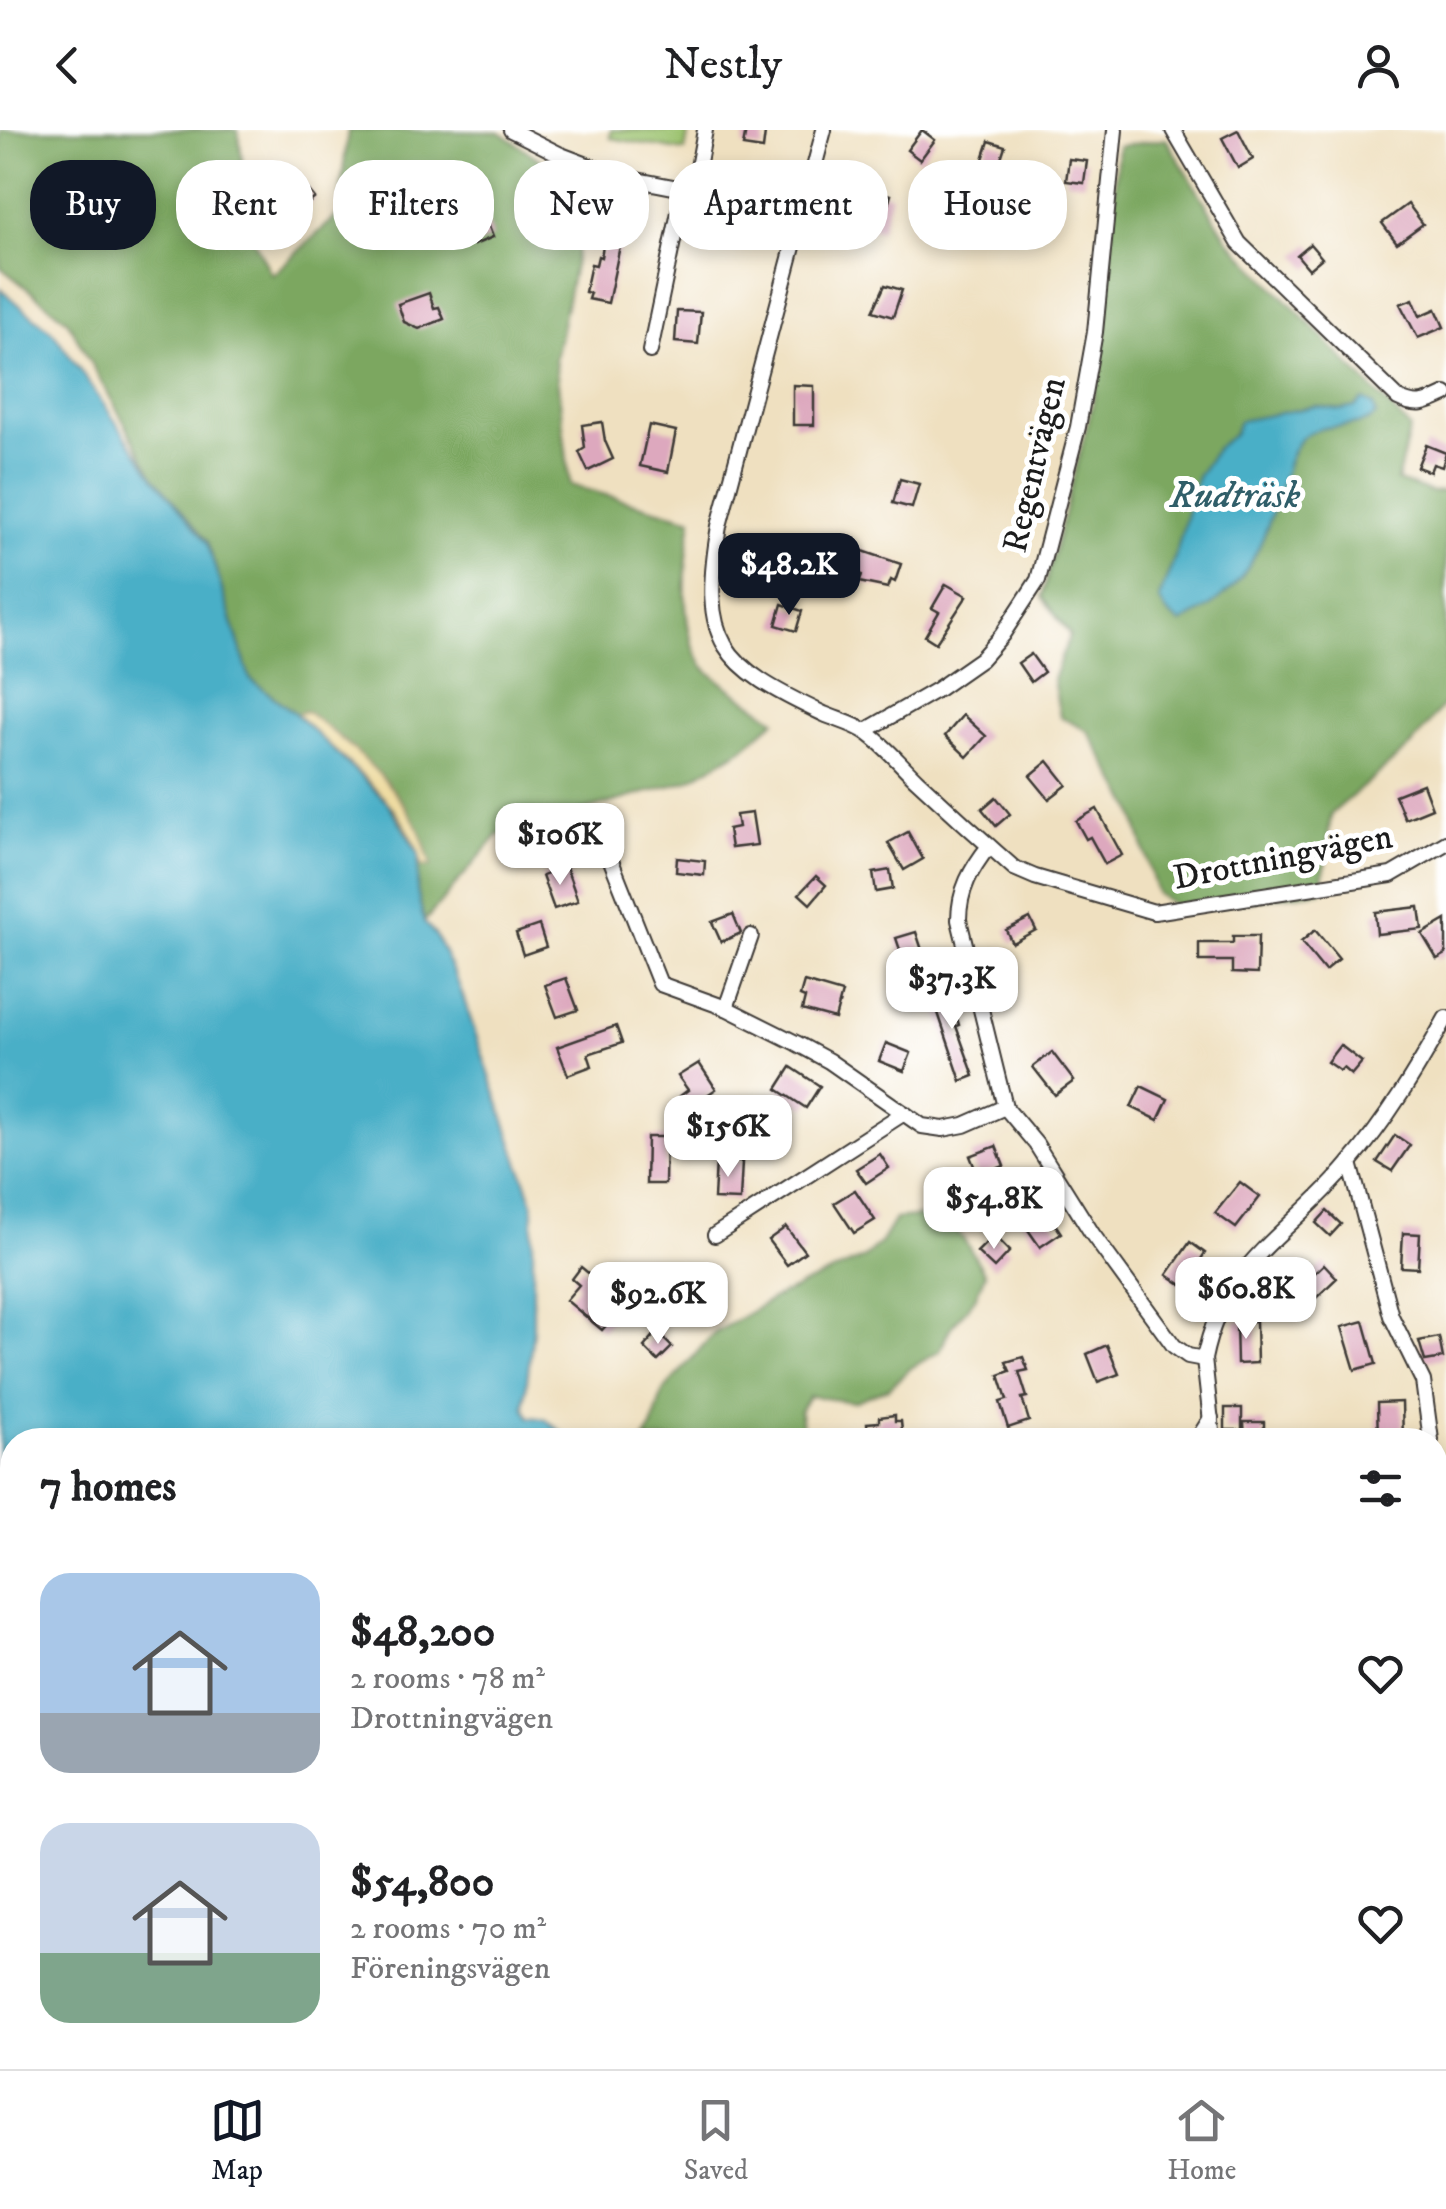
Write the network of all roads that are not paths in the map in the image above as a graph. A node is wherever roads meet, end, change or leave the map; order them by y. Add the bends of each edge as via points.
1 (510, 130) edge
2 (705, 130) edge
3 (824, 130) edge
4 (1114, 130) edge
5 (1173, 130) edge
6 (697, 160) edge
7 (817, 160) edge
8 (669, 185) edge
9 (674, 250) edge
10 (794, 250) edge
11 (650, 351) dead end
12 (1446, 394) edge
13 (866, 732) junction
14 (602, 838) dead end
15 (1446, 843) edge
16 (989, 846) junction
17 (751, 936) dead end
18 (726, 1008) junction
19 (1446, 1018) edge
20 (1005, 1107) junction
21 (904, 1113) junction
22 (1350, 1163) junction
23 (714, 1235) dead end
24 (1204, 1359) junction
25 (1211, 1418) junction
26 (1204, 1428) edge
27 (1212, 1428) edge
28 (1429, 1428) edge

1 - 8 street via 616,176
2 - 6 street
3 - 7 street, Drottningvägen
4 - 13 street, Regentvägen via 1095,332 1038,580 981,659
5 - 12 street via 1239,243 1398,398 1424,405
9 - 11 street
10 - 13 street, Drottningvägen via 719,526 710,598 721,637 740,668
13 - 16 street, Drottningvägen
14 - 18 street via 655,978
15 - 16 street, Drottningvägen via 1391,875 1154,912 1035,878
16 - 20 street via 971,869 959,920
17 - 18 street
18 - 21 street via 828,1062
19 - 22 street via 1407,1088
20 - 21 street via 943,1130
20 - 24 street via 1174,1346
21 - 23 street
22 - 24 street via 1233,1282 1210,1328
22 - 28 street via 1390,1316 1423,1380
24 - 25 street
25 - 26 street
25 - 27 street

